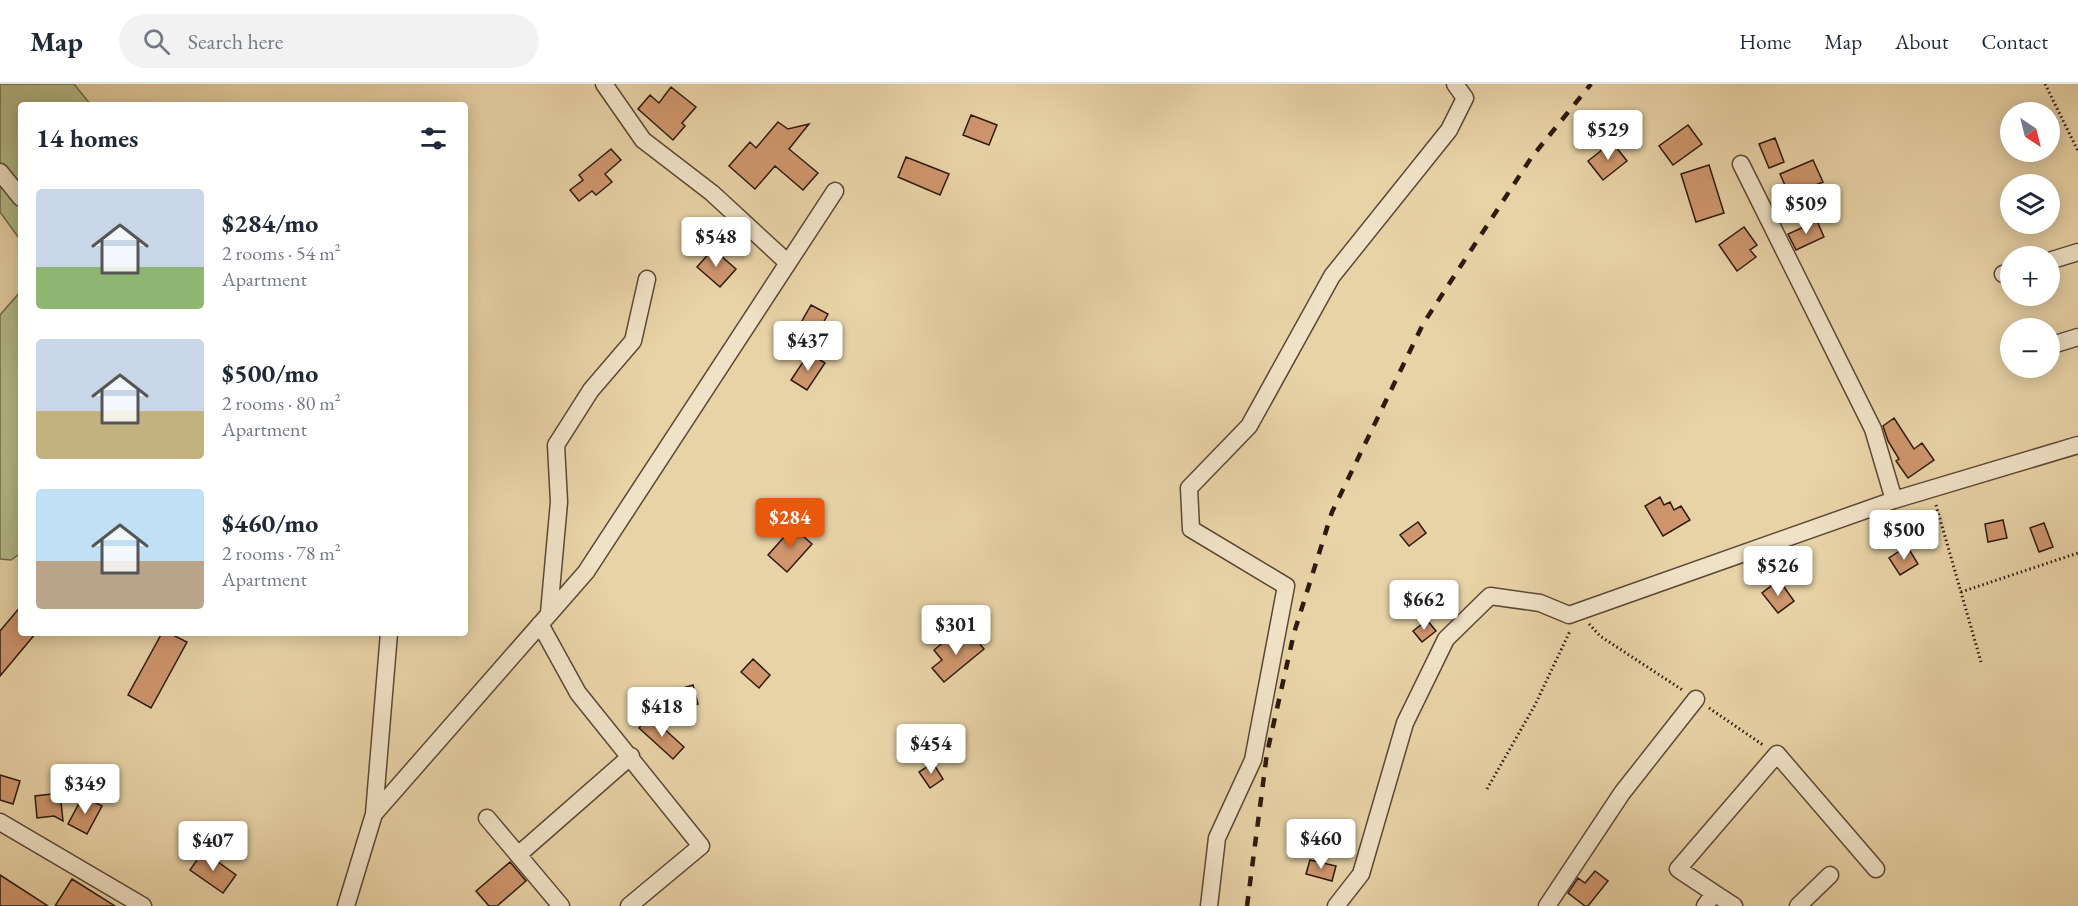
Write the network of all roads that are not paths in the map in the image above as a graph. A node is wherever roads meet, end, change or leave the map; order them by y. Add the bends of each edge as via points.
1 (604, 84) edge
2 (1455, 84) edge
3 (1741, 164) dead end
4 (0, 172) edge
5 (835, 191) dead end
6 (18, 194) edge
7 (2078, 252) edge
8 (2060, 258) edge
9 (788, 263) junction
10 (647, 279) dead end
11 (2078, 337) edge
12 (2060, 343) edge
13 (2078, 445) edge
14 (1894, 500) junction
15 (545, 619) junction
16 (389, 636) edge
17 (1696, 699) road end
18 (631, 756) junction
19 (374, 814) junction
20 (487, 818) dead end
21 (0, 822) edge
22 (518, 855) junction
23 (1876, 869) dead end
24 (1830, 875) dead end
25 (1709, 899) edge
26 (143, 906) edge
27 (346, 906) edge
28 (561, 906) edge
29 (629, 906) edge
30 (1209, 906) edge
31 (1336, 906) edge
32 (1547, 906) edge
33 (1734, 906) edge
34 (1798, 906) edge

1 - 9 street via 643,140 712,193
2 - 30 street via 1465,98 1449,130 1332,276 1249,426 1189,488 1191,529 1286,586 1253,760 1217,838
3 - 14 street via 1873,429
4 - 6 street
5 - 9 street
7 - 8 street
9 - 15 street via 586,572
10 - 15 street via 633,341 591,390 556,445 559,502
11 - 12 street
13 - 14 street
14 - 31 street via 1569,615 1540,603 1490,596 1446,639 1405,723 1360,874
15 - 18 street via 578,693
15 - 19 street
16 - 19 street
17 - 32 street via 1622,793
18 - 22 street
18 - 29 street via 701,846
19 - 27 street
20 - 22 street
21 - 26 street
22 - 28 street
23 - 25 street via 1777,754 1678,869
24 - 34 street
25 - 33 street

